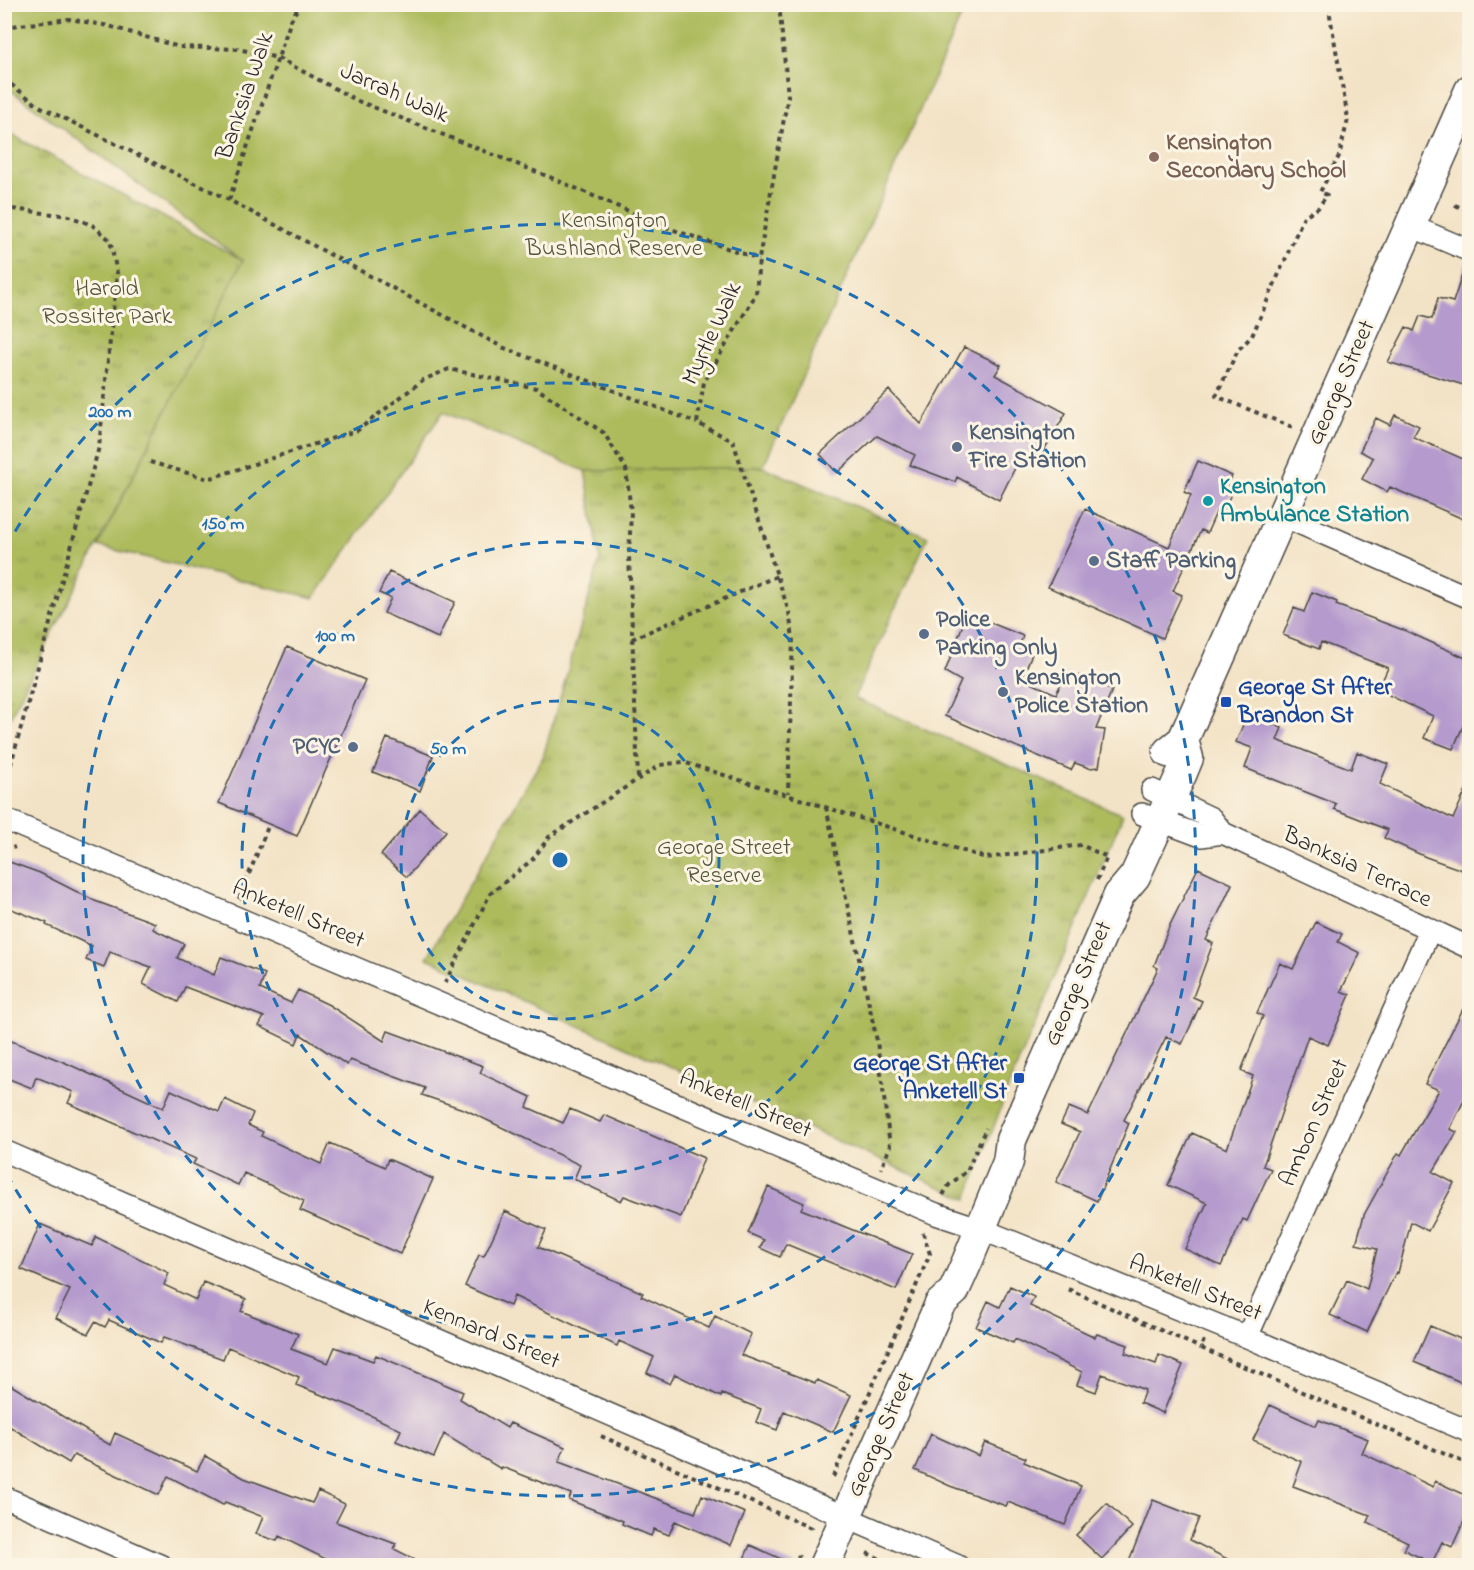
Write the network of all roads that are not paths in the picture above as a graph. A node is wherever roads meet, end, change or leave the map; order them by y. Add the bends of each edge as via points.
1 (1470, 90) edge
2 (1411, 226) junction
3 (1470, 251) edge
4 (1283, 516) junction
5 (1470, 598) edge
6 (1156, 805) junction
7 (4, 819) edge
8 (1430, 930) junction
9 (1470, 948) edge
10 (4, 1151) edge
11 (972, 1226) junction
12 (1247, 1337) junction
13 (1470, 1432) edge
14 (4, 1497) edge
15 (846, 1517) junction
16 (162, 1566) edge
17 (824, 1566) edge
18 (958, 1566) edge

1 - 2 main road, George Street
2 - 3 street
2 - 4 main road, George Street
4 - 5 street
4 - 6 main road, George Street via 1183,740 1188,758
6 - 8 street, Banksia Terrace via 1211,818 1223,833
6 - 11 main road, George Street via 1135,876 1119,895 1011,1140 994,1153
7 - 11 street, Anketell Street
8 - 9 street, Banksia Terrace
8 - 12 street, Ambon Street
10 - 15 street, Kennard Street
11 - 12 street, Anketell Street
11 - 15 main road, George Street via 936,1283 940,1304
12 - 13 street, Anketell Street
14 - 16 street
15 - 17 main road, George Street
15 - 18 street, Kennard Street

